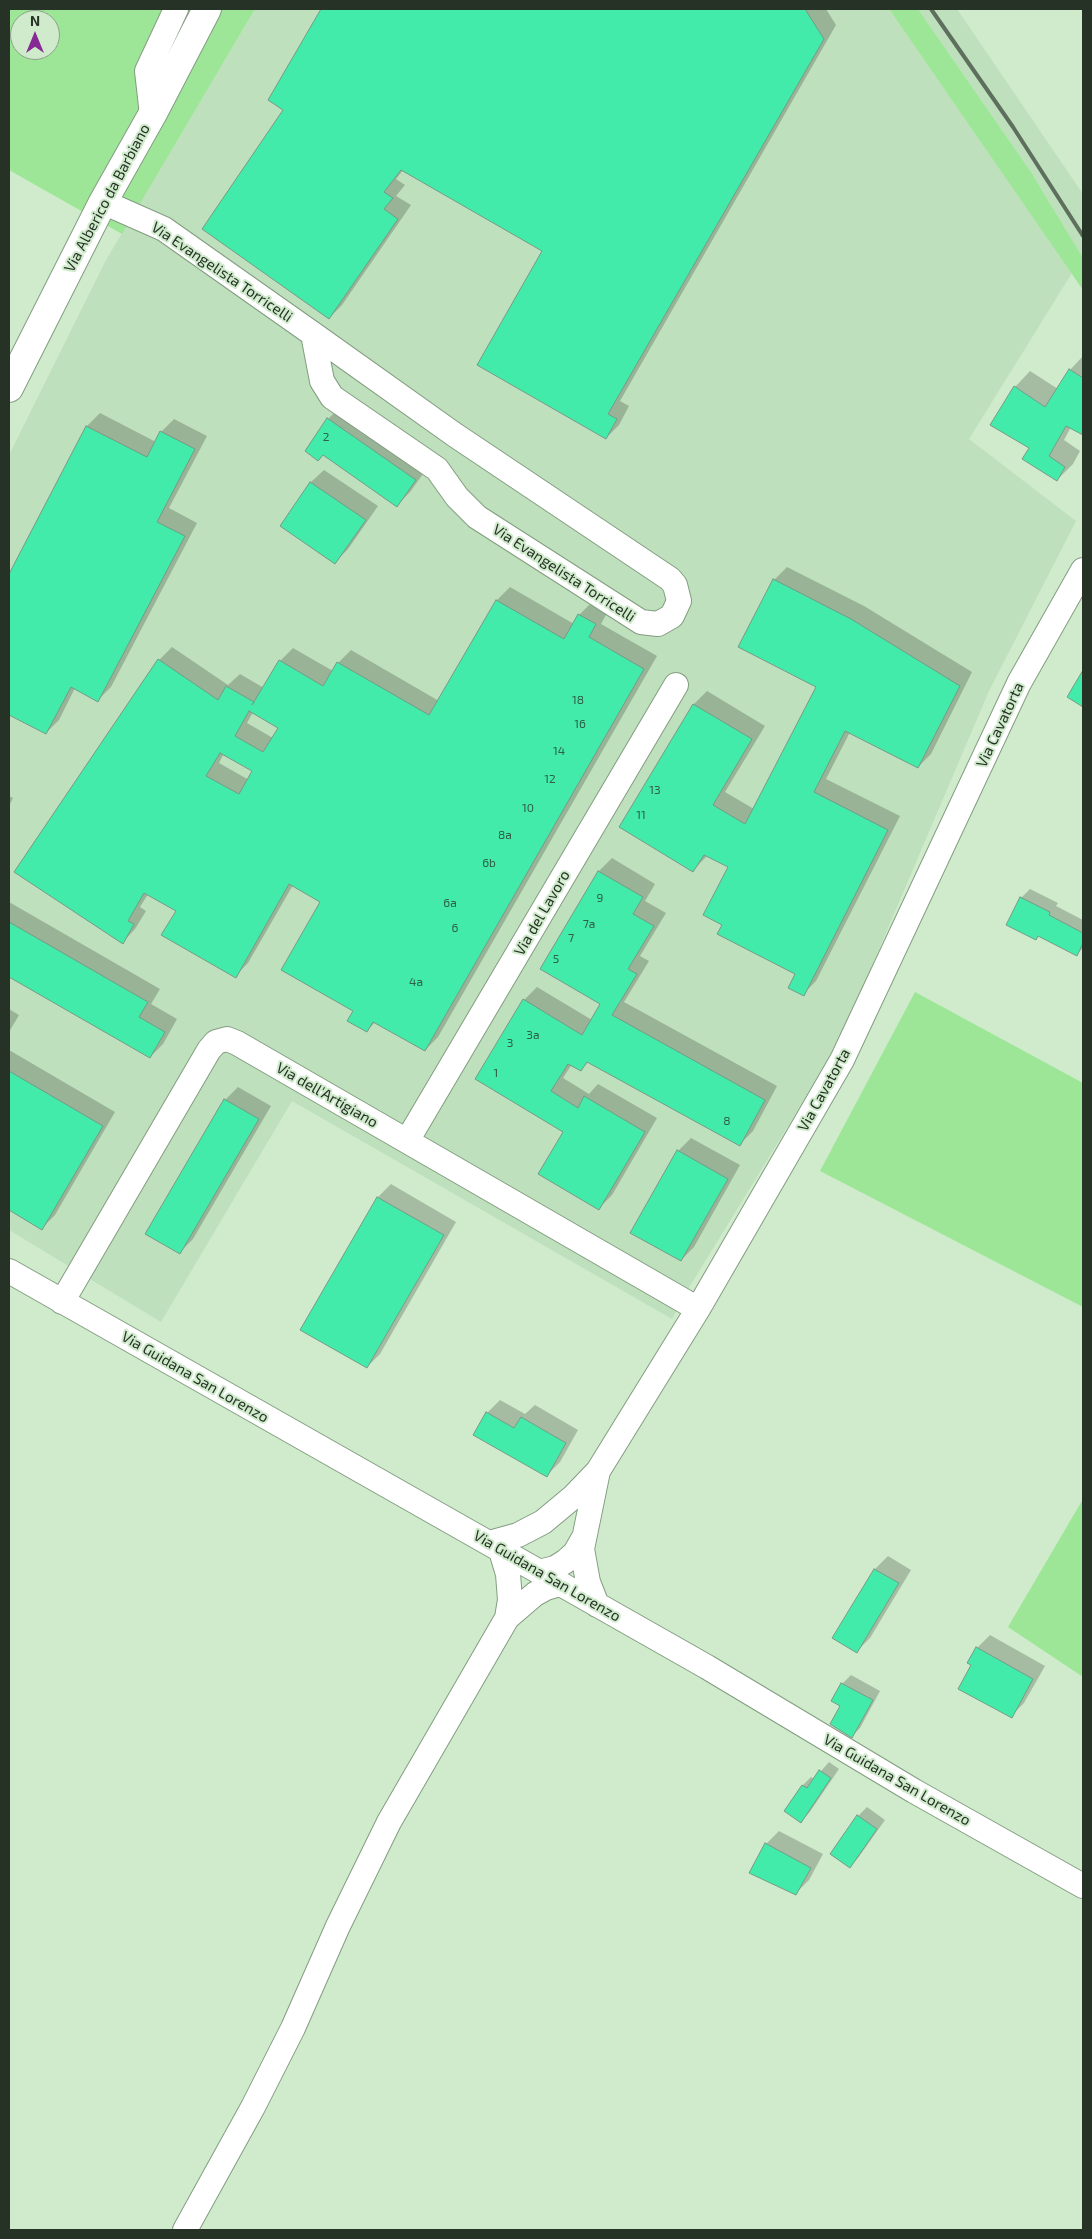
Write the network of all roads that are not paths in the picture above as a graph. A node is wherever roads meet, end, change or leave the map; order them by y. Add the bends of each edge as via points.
1 (176, 9) edge
2 (207, 9) edge
3 (152, 114) junction
4 (103, 202) junction
5 (313, 334) junction
6 (9, 388) edge
7 (1083, 570) edge
8 (676, 685) dead end
9 (408, 1141) junction
10 (9, 1271) edge
11 (62, 1302) junction
12 (698, 1309) junction
13 (598, 1471) junction
14 (543, 1522) junction
15 (583, 1539) junction
16 (495, 1547) junction
17 (539, 1572) junction
18 (560, 1584) junction
19 (597, 1605) junction
20 (507, 1618) junction
21 (1083, 1886) edge
22 (185, 2230) edge

1 - 3 street via 147,70
2 - 3 main road, Via Alberico da Barbiano
3 - 4 main road, Via Alberico da Barbiano
4 - 5 street, Via Evangelista Torricelli via 164,229
4 - 6 main road, Via Alberico da Barbiano
5 - 5 street, Via Evangelista Torricelli via 322,381 332,397 437,469 457,497 477,517 642,622 658,624 672,616 679,601 670,578 455,435
7 - 12 street, Via Cavatorta via 1019,683 842,1060
8 - 9 street, Via del Lavoro
9 - 11 street, Via dell'Artigiano via 232,1040 216,1042
9 - 12 street, Via dell'Artigiano
10 - 11 street, Via Guidana San Lorenzo
11 - 16 street, Via Guidana San Lorenzo
12 - 13 street, Via Cavatorta
13 - 14 street
13 - 15 street, Via Cavatorta
14 - 16 street
14 - 17 street via 536,1544
15 - 17 street via 566,1561
15 - 19 street, Via Cavatorta via 588,1582
16 - 17 street, Via Guidana San Lorenzo
16 - 20 street via 508,1574 510,1600
17 - 18 street, Via Guidana San Lorenzo
18 - 19 street, Via Guidana San Lorenzo
18 - 20 street via 535,1594
19 - 21 street, Via Guidana San Lorenzo
20 - 22 street via 389,1822 338,1926 294,2028

